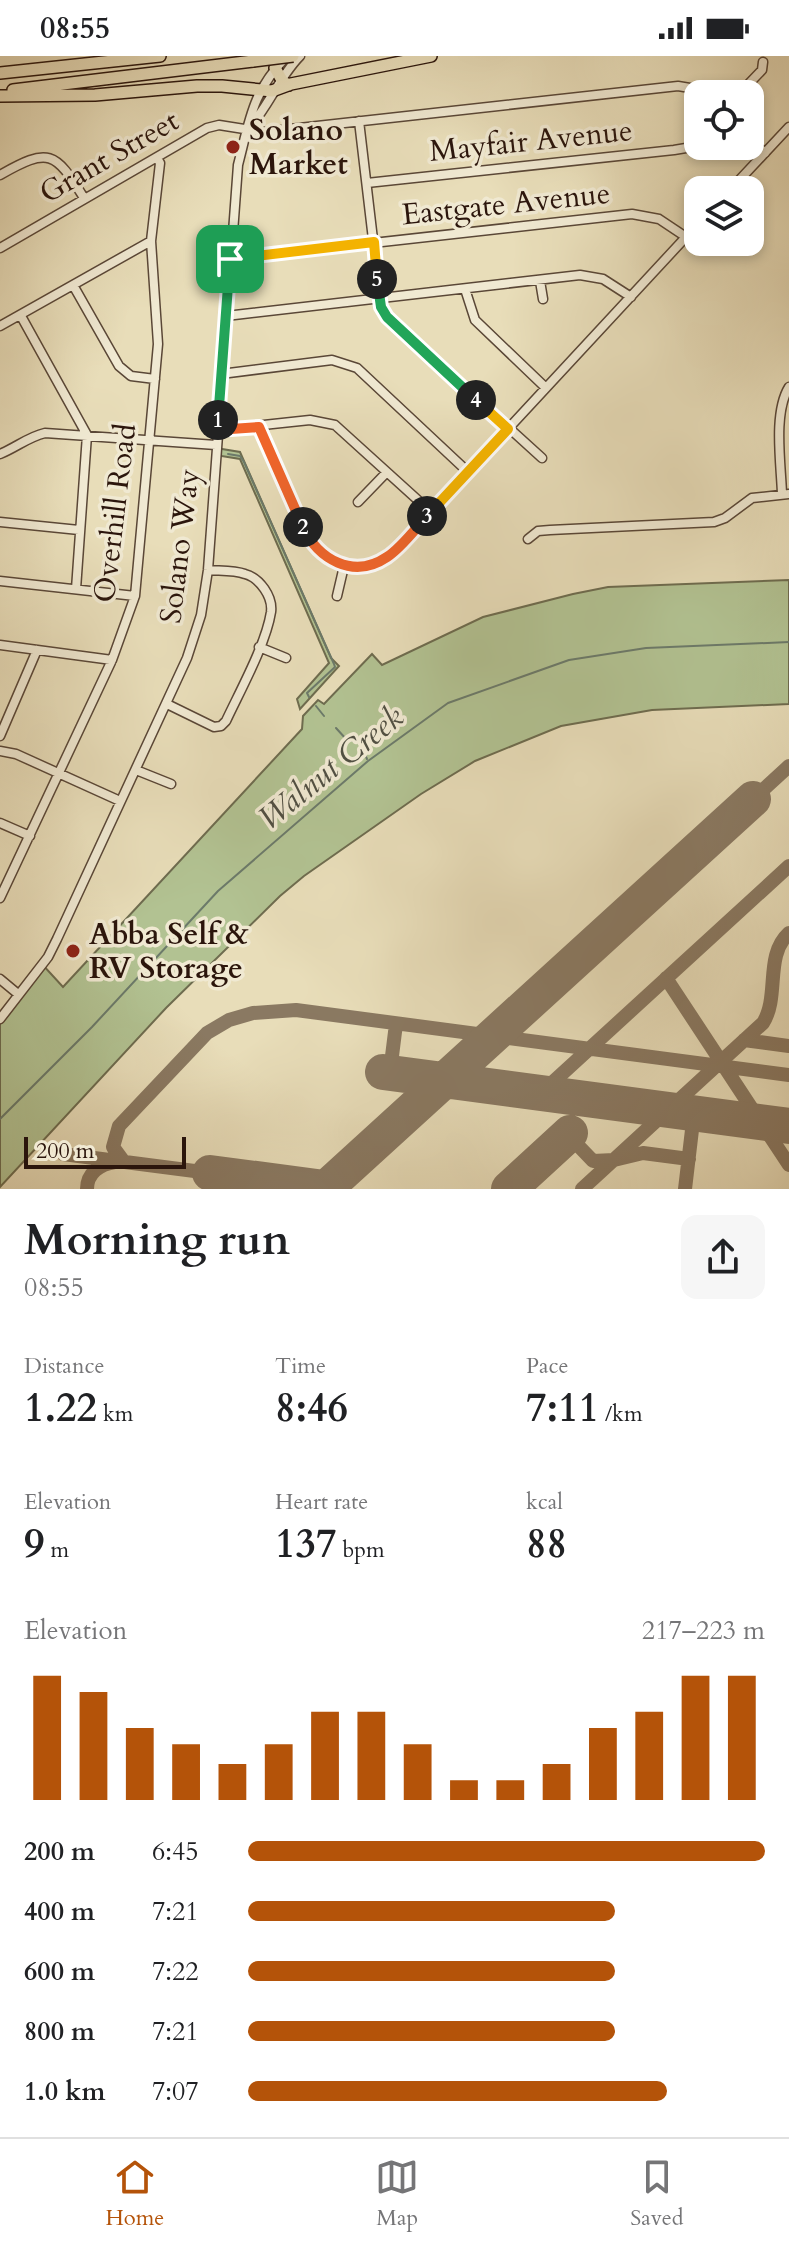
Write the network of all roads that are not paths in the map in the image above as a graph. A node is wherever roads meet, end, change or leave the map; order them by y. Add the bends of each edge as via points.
1 (98, 56) edge
2 (160, 56) edge
3 (290, 56) edge
4 (300, 56) edge
5 (431, 56) edge
6 (763, 62) dead end
7 (71, 66) junction
8 (0, 73) edge
9 (282, 77) junction
10 (752, 80) edge
11 (684, 87) edge
12 (266, 90) junction
13 (0, 94) edge
14 (359, 121) junction
15 (789, 127) edge
16 (248, 128) junction
17 (684, 148) edge
18 (765, 153) joint
19 (157, 158) junction
20 (0, 175) edge
21 (743, 176) edge
22 (367, 183) junction
23 (84, 198) junction
24 (684, 236) edge
25 (684, 239) edge
26 (151, 241) junction
27 (374, 242) junction
28 (0, 248) edge
29 (230, 259) junction
30 (540, 281) junction
31 (73, 285) junction
32 (465, 289) junction
33 (631, 297) junction
34 (379, 299) junction
35 (543, 299) dead end
36 (21, 316) junction
37 (226, 316) junction
38 (0, 326) edge
39 (221, 374) junction
40 (155, 379) junction
41 (789, 387) edge
42 (546, 388) junction
43 (259, 427) junction
44 (508, 429) junction
45 (217, 430) junction
46 (87, 435) junction
47 (151, 439) junction
48 (216, 445) junction
49 (0, 454) edge
50 (542, 458) dead end
51 (468, 472) junction
52 (386, 473) junction
53 (297, 482) dead end
54 (285, 487) junction
55 (785, 494) edge
56 (358, 502) dead end
57 (431, 512) junction
58 (0, 522) edge
59 (79, 530) junction
60 (528, 539) dead end
61 (344, 566) junction
62 (208, 570) junction
63 (0, 581) edge
64 (76, 589) junction
65 (135, 596) junction
66 (337, 596) dead end
67 (0, 645) edge
68 (259, 647) junction
69 (37, 650) junction
70 (286, 658) dead end
71 (112, 660) junction
72 (167, 704) junction
73 (0, 736) edge
74 (0, 751) edge
75 (136, 770) junction
76 (59, 773) junction
77 (171, 784) dead end
78 (120, 801) junction
79 (0, 823) edge
80 (30, 836) junction
81 (1, 894) edge
82 (0, 979) edge
83 (18, 994) junction
84 (0, 1019) edge

1 - 7 highway
2 - 7 highway
3 - 9 street
3 - 13 highway, bridge
4 - 9 street
5 - 9 highway
6 - 10 street
7 - 8 highway
9 - 12 highway
9 - 12 street
11 - 14 street, Grant Street
12 - 13 highway via 197,86 84,95
12 - 16 street via 249,116
14 - 16 street, Grant Street via 263,132
14 - 22 street
15 - 18 street
16 - 19 street, Grant Street via 213,126
16 - 29 street, Solano Way via 238,165
17 - 22 street, Mayfair Avenue
18 - 21 street
19 - 23 street, Grant Street
19 - 26 street, Overhill Road
20 - 23 street via 32,157 52,159 67,170
22 - 27 street
23 - 28 street, Grant Street
24 - 27 street, Eastgate Avenue via 659,219 632,214
25 - 33 street
26 - 31 street
26 - 40 street, Overhill Road via 158,344
27 - 29 street, Eastgate Avenue
27 - 34 street
29 - 37 street, Solano Way
30 - 32 street
30 - 33 street via 580,275 603,279
30 - 35 street
31 - 36 street
31 - 40 street via 119,366 131,376
32 - 34 street
32 - 42 street via 475,320
33 - 42 street
34 - 37 street
34 - 44 street via 387,317
36 - 38 street
36 - 46 street
37 - 39 street, Solano Way
39 - 45 street, Solano Way
39 - 51 street via 345,362
40 - 47 street, Overhill Road
41 - 55 street via 780,412
42 - 44 street
43 - 45 street
43 - 52 street via 310,420 335,425
43 - 54 street
44 - 50 street
44 - 51 street
45 - 48 street, Solano Way
46 - 47 street
46 - 49 street via 29,436
46 - 59 street
47 - 48 street
47 - 65 street, Overhill Road
48 - 62 street, Solano Way
51 - 57 street
52 - 56 street
52 - 57 street
53 - 54 street
54 - 61 street via 311,543
55 - 60 street via 752,498 714,522 538,531
57 - 61 street via 388,557 370,565
58 - 59 street
59 - 64 street
61 - 66 street
62 - 68 street via 246,574 263,586 271,611
62 - 72 street, Solano Way via 201,615
63 - 64 street
64 - 65 street
65 - 71 street, Overhill Road
67 - 69 street
68 - 70 street
68 - 72 street via 221,726
69 - 71 street
69 - 73 street
71 - 76 street, Overhill Road
72 - 75 street, Solano Way
74 - 76 street
75 - 77 street
75 - 78 street, Solano Way
76 - 78 street
76 - 80 street, Overhill Road
78 - 83 street, Solano Way via 48,957
79 - 80 street
80 - 81 street, Overhill Road
82 - 83 street
83 - 84 street, Solano Way

